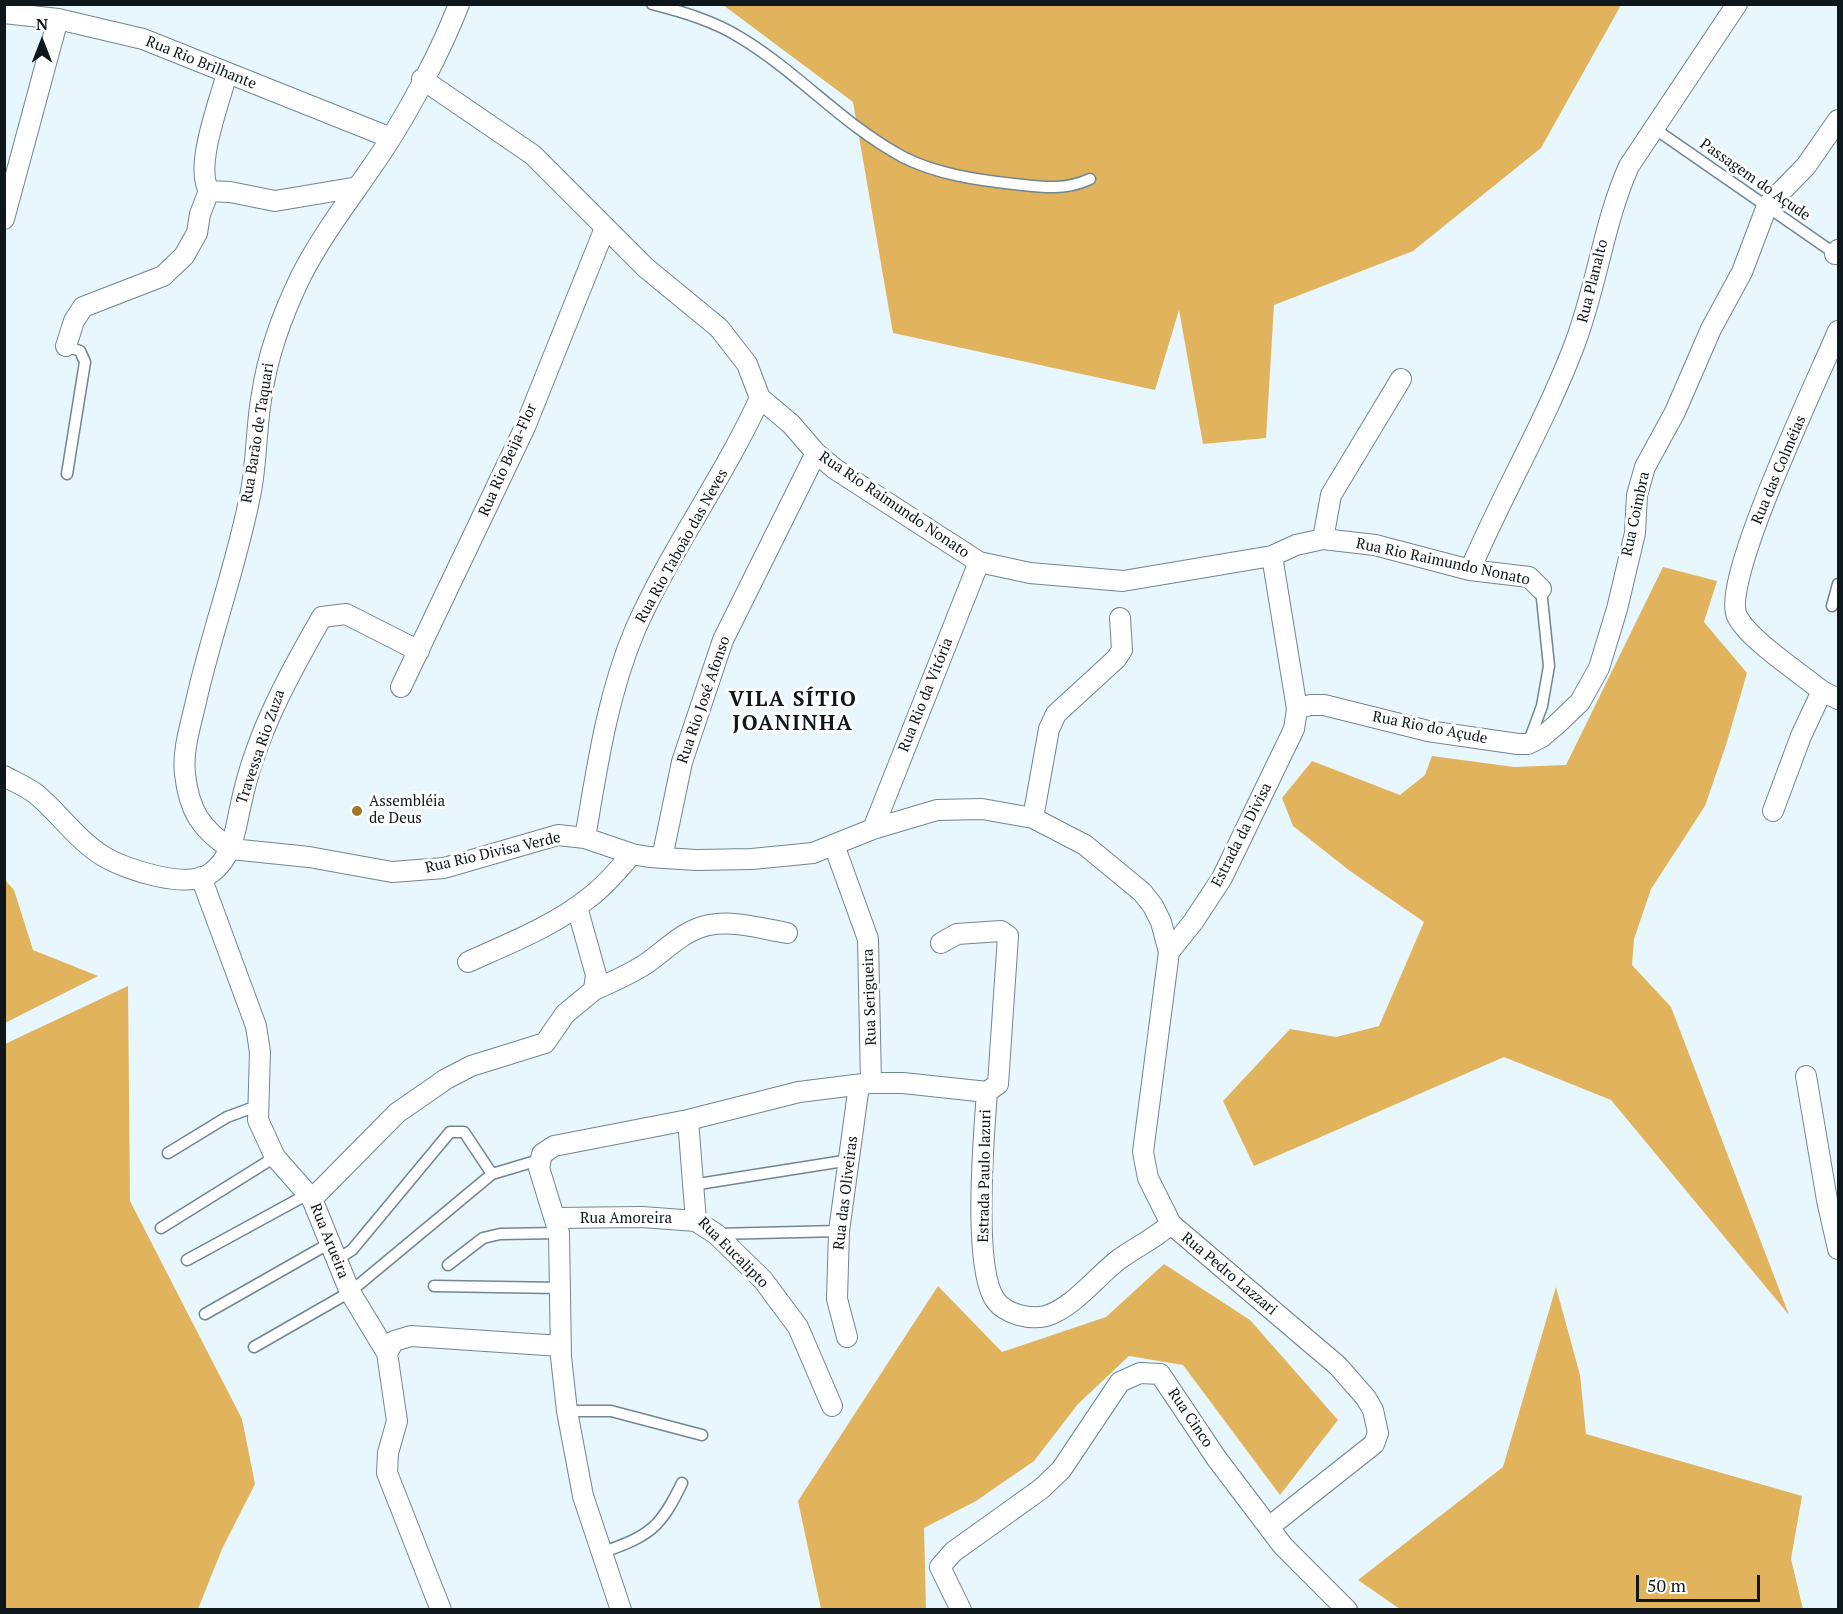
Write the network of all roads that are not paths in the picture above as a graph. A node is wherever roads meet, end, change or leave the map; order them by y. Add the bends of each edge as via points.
1 (459, 4) edge
2 (652, 4) edge
3 (1737, 4) edge
4 (4, 13) edge
5 (58, 19) junction
6 (227, 73) junction
7 (422, 79) junction
8 (1839, 120) edge
9 (1655, 129) junction
10 (390, 138) junction
11 (1090, 179) dead end
12 (358, 187) junction
13 (209, 190) junction
14 (1767, 206) junction
15 (4, 219) edge
16 (605, 228) junction
17 (1837, 253) edge
18 (1839, 331) edge
19 (66, 346) joint
20 (1401, 379) dead end
21 (760, 399) junction
22 (816, 453) junction
23 (67, 474) dead end
24 (1323, 538) junction
25 (1272, 556) junction
26 (979, 562) junction
27 (1470, 570) junction
28 (1839, 584) edge
29 (1541, 589) joint
30 (1832, 606) dead end
31 (1120, 618) dead end
32 (419, 651) junction
33 (401, 687) dead end
34 (1830, 695) edge
35 (1297, 709) junction
36 (1528, 744) junction
37 (4, 776) edge
38 (1773, 811) dead end
39 (1033, 818) junction
40 (873, 828) junction
41 (585, 838) junction
42 (834, 845) junction
43 (231, 849) junction
44 (632, 854) junction
45 (662, 858) junction
46 (201, 877) junction
47 (577, 907) junction
48 (787, 933) dead end
49 (941, 943) dead end
50 (1169, 952) junction
51 (468, 962) dead end
52 (594, 990) junction
53 (1806, 1076) dead end
54 (865, 1084) junction
55 (987, 1092) junction
56 (256, 1106) junction
57 (688, 1120) junction
58 (168, 1153) dead end
59 (275, 1157) junction
60 (539, 1160) junction
61 (850, 1160) junction
62 (492, 1174) junction
63 (692, 1185) junction
64 (310, 1196) junction
65 (696, 1221) junction
66 (1171, 1224) junction
67 (557, 1226) junction
68 (160, 1228) dead end
69 (839, 1231) junction
70 (716, 1234) junction
71 (1839, 1249) edge
72 (333, 1252) junction
73 (187, 1260) dead end
74 (448, 1265) dead end
75 (434, 1286) dead end
76 (561, 1288) junction
77 (350, 1292) junction
78 (205, 1314) dead end
79 (847, 1337) dead end
80 (561, 1346) junction
81 (254, 1347) dead end
82 (387, 1353) junction
83 (832, 1406) dead end
84 (567, 1411) junction
85 (702, 1435) dead end
86 (682, 1483) dead end
87 (1269, 1527) junction
88 (603, 1552) junction
89 (441, 1610) edge
90 (621, 1610) edge
91 (961, 1610) edge
92 (1347, 1610) edge

1 - 7 street, Rua Barão de Taquari
2 - 11 lane via 687,13 740,37 784,67 851,124 906,158 971,178 1043,188 1068,188
3 - 9 street, Rua Planalto
4 - 5 street, Rua Rio Brilhante
5 - 6 street, Rua Rio Brilhante via 143,39
5 - 15 street
6 - 10 street, Rua Rio Brilhante
6 - 13 street via 203,171
7 - 10 street, Rua Barão de Taquari
7 - 16 street via 533,155
8 - 14 street via 1806,166
9 - 14 lane, Passagem do Açude
9 - 27 street, Rua Planalto via 1629,166 1618,191 1593,290 1573,349
10 - 12 street, Rua Barão de Taquari
12 - 13 street via 275,201
12 - 43 street, Rua Barão de Taquari via 328,226 272,346 261,395 251,490 188,738 184,771 196,817 209,834
13 - 19 street via 196,233 184,256 163,276 83,307
14 - 17 lane, Passagem do Açude
14 - 36 street, Rua Coimbra via 1742,272 1646,467 1637,495 1635,533 1599,668 1580,702 1542,737
16 - 21 street via 646,268 719,328 747,364
16 - 32 street, Rua Rio Beija-Flor via 525,427
18 - 34 street, Rua das Colméias via 1764,500 1746,549 1734,599 1736,614 1755,636
19 - 23 lane via 80,351 85,362
20 - 24 street via 1330,495
21 - 22 street, Rua Rio Raimundo Nonato via 791,424
21 - 41 street, Rua Rio Taboão das Neves via 635,631 611,704
22 - 26 street, Rua Rio Raimundo Nonato
22 - 45 street, Rua Rio José Afonso via 723,640 682,762
24 - 25 street, Rua Rio Raimundo Nonato
24 - 27 street, Rua Rio Raimundo Nonato via 1375,545
25 - 26 street, Rua Rio Raimundo Nonato via 1123,582 1030,573
25 - 35 street
26 - 40 street, Rua Rio da Vitória
27 - 29 street, Rua Rio Raimundo Nonato via 1529,577
28 - 30 lane
29 - 36 lane via 1548,666 1542,706
31 - 39 street via 1122,650 1056,714 1049,729
32 - 33 street, Rua Rio Beija-Flor
32 - 43 street, Travessa Rio Zuza via 346,614 322,617 280,689 243,790
34 - 38 street via 1801,736
35 - 36 street, Rua Rio do Açude via 1324,705 1428,731
35 - 50 street, Estrada da Divisa via 1286,748 1222,878
37 - 46 street via 35,793 102,855 125,867 177,880
39 - 40 street, Rua Rio Divisa Verde via 982,808 937,810
39 - 50 street, Rua Rio Divisa Verde via 1085,845 1142,892 1161,922
40 - 42 street, Rua Rio Divisa Verde
41 - 43 street, Rua Rio Divisa Verde via 537,839 453,865 414,872
41 - 44 street, Rua Rio Divisa Verde
42 - 45 street, Rua Rio Divisa Verde via 813,853 783,856
42 - 54 street, Rua Serigueira via 868,939
43 - 46 street via 211,874
44 - 45 street, Rua Rio Divisa Verde
44 - 47 street
46 - 56 street, Rua Arueira via 256,1026 260,1052
47 - 51 street via 531,934
47 - 52 street via 596,975
48 - 52 street via 732,924 710,925 692,931 647,963
49 - 55 street via 957,934 1001,931 1008,936 999,1084
50 - 66 street, Rua Pedro Lazzari via 1143,1152 1148,1178
52 - 64 street via 565,1014 545,1043 471,1066 397,1113
53 - 71 street
54 - 55 street
54 - 57 street via 799,1092
54 - 61 street, Rua das Oliveiras
55 - 66 street, Estrada Paulo lazuri via 982,1192 984,1255 995,1300 1009,1312 1026,1317 1044,1316 1061,1309 1133,1249 1152,1241
56 - 58 lane via 227,1117
56 - 59 street, Rua Arueira via 258,1120
57 - 60 street via 554,1146 547,1148
57 - 63 street, Rua Eucalipto
59 - 64 street, Rua Arueira
59 - 68 lane
60 - 62 lane
60 - 67 street
61 - 63 lane
61 - 69 street, Rua das Oliveiras
62 - 72 lane via 464,1132 450,1132 352,1250
62 - 77 lane
63 - 65 street, Rua Eucalipto
64 - 72 street, Rua Arueira
64 - 73 lane
65 - 67 street, Rua Amoreira via 642,1217
65 - 70 street, Rua Eucalipto
66 - 87 street, Rua Pedro Lazzari via 1338,1366 1366,1398 1377,1423 1374,1444
67 - 74 lane via 483,1238
67 - 76 street
69 - 70 lane
69 - 79 street, Rua das Oliveiras via 837,1299
70 - 83 street, Rua Eucalipto via 763,1280 798,1327
72 - 77 street, Rua Arueira
72 - 78 lane
75 - 76 lane
76 - 80 street
77 - 81 lane
77 - 82 street, Rua Arueira
80 - 82 street via 411,1336 394,1341
80 - 84 street
82 - 89 street, Rua Arueira via 397,1421 387,1473
84 - 85 lane via 610,1411
84 - 88 street via 583,1496
86 - 88 lane via 668,1511 652,1529 636,1541
87 - 91 street, Rua Cinco via 1160,1374 1140,1373 1120,1382 1061,1470 1041,1489 953,1552 940,1567
87 - 92 street, Rua Cinco
88 - 90 street

